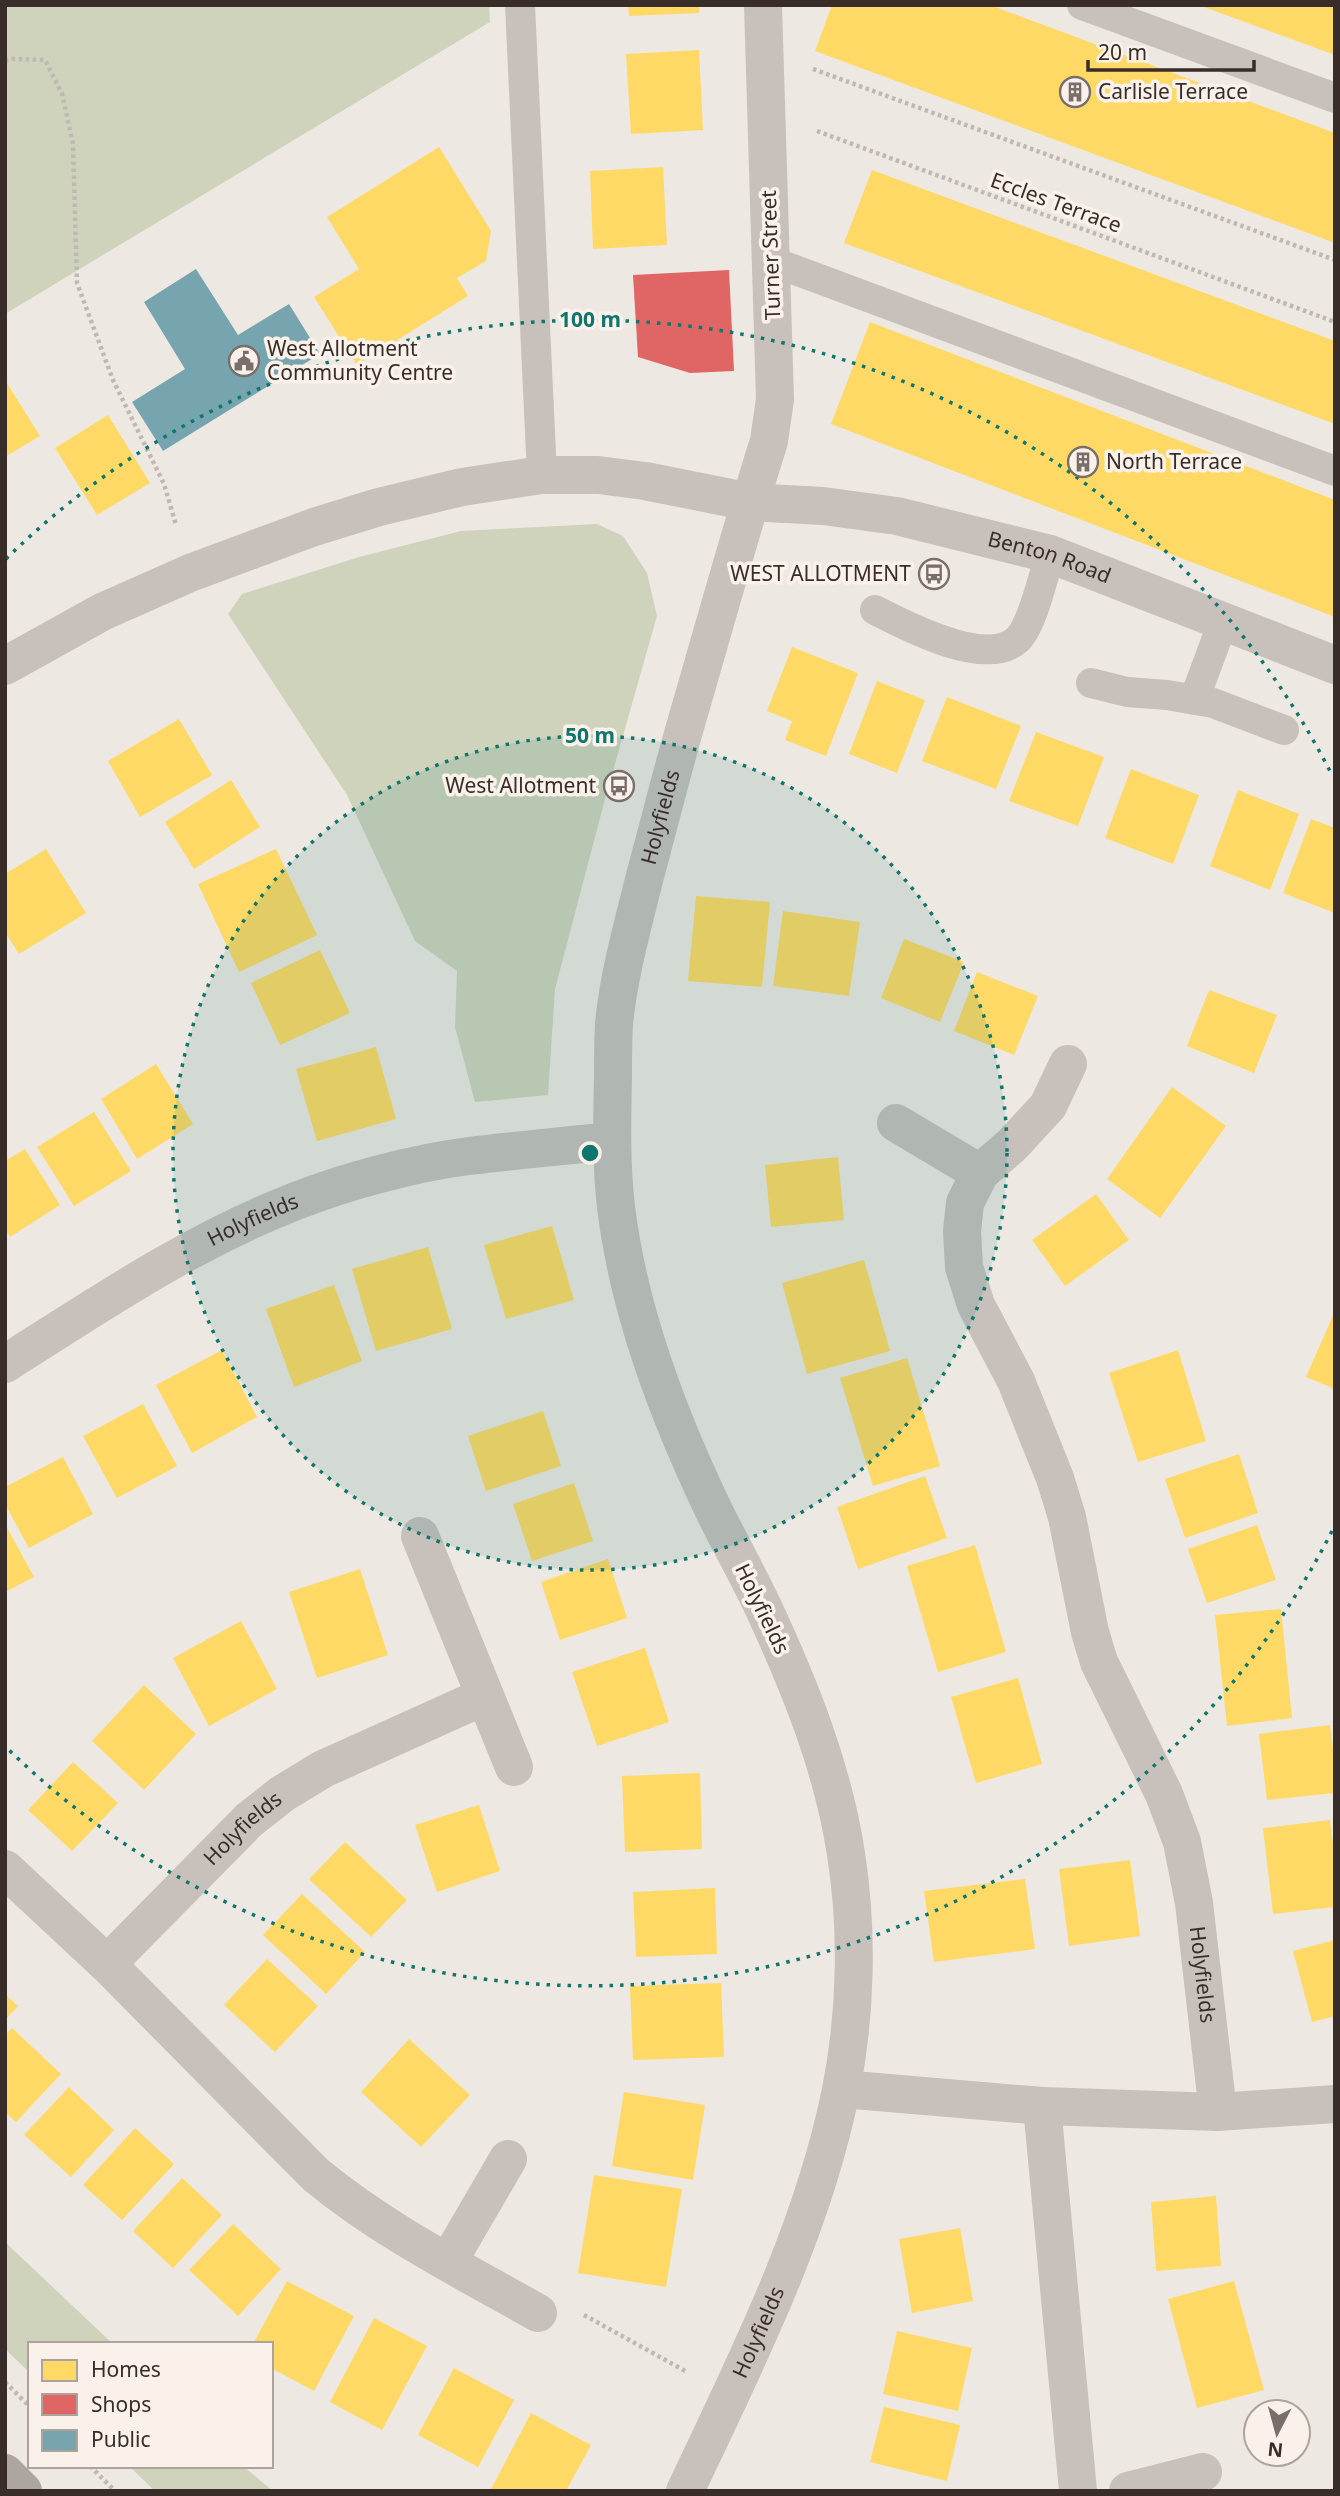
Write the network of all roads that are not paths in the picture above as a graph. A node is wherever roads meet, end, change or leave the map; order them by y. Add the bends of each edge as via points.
1 (520, 5) edge
2 (763, 5) edge
3 (1082, 5) edge
4 (1335, 98) edge
5 (771, 261) junction
6 (1335, 471) edge
7 (542, 475) junction
8 (750, 502) junction
9 (1050, 554) junction
10 (875, 610) dead end
11 (1223, 622) junction
12 (1335, 665) edge
13 (5, 666) edge
14 (1091, 683) dead end
15 (1194, 700) junction
16 (1284, 730) dead end
17 (1068, 1064) dead end
18 (896, 1123) dead end
19 (612, 1141) junction
20 (980, 1172) junction
21 (5, 1364) edge
22 (420, 1536) dead end
23 (485, 1696) junction
24 (514, 1767) dead end
25 (5, 1869) edge
26 (107, 1964) junction
27 (842, 2089) junction
28 (1335, 2104) edge
29 (1042, 2106) junction
30 (1218, 2112) junction
31 (508, 2159) dead end
32 (448, 2262) junction
33 (538, 2314) road end
34 (1203, 2472) dead end
35 (5, 2473) edge
36 (23, 2491) edge
37 (685, 2491) edge
38 (1078, 2491) edge
39 (1128, 2491) edge

1 - 7 lane
2 - 5 street, Turner Street
3 - 4 lane
5 - 6 lane
5 - 8 street, Turner Street via 775,399 769,440
7 - 8 street, Benton Road via 645,481
7 - 13 street, Benton Road via 462,486 314,527 102,612
8 - 9 street, Benton Road via 897,516
8 - 19 street, Holyfields via 673,769 625,957 614,1025
9 - 10 lane via 1028,624 1017,640 999,648 948,643
9 - 11 street, Benton Road
11 - 12 street, Benton Road
11 - 15 lane
14 - 15 lane
15 - 16 lane
17 - 20 street, Holyfields via 1048,1106
18 - 20 street
19 - 21 street, Holyfields via 467,1156 389,1172 297,1200 224,1232
19 - 27 street, Holyfields via 616,1209 631,1289 654,1369 684,1446 800,1690 827,1768 846,1853 853,1943 852,2014
20 - 30 street, Holyfields via 965,1203 964,1267 976,1305 1016,1381 1055,1478 1099,1662 1164,1794 1182,1842 1194,1903
22 - 23 street
23 - 24 street
23 - 26 street, Holyfields via 323,1769 282,1794 249,1820
25 - 26 street
26 - 32 street via 316,2175 346,2200
27 - 29 street
27 - 37 street, Holyfields via 820,2176 781,2279
28 - 30 street
29 - 30 street
29 - 38 street
31 - 32 street
32 - 33 street
34 - 39 street
35 - 36 main road

